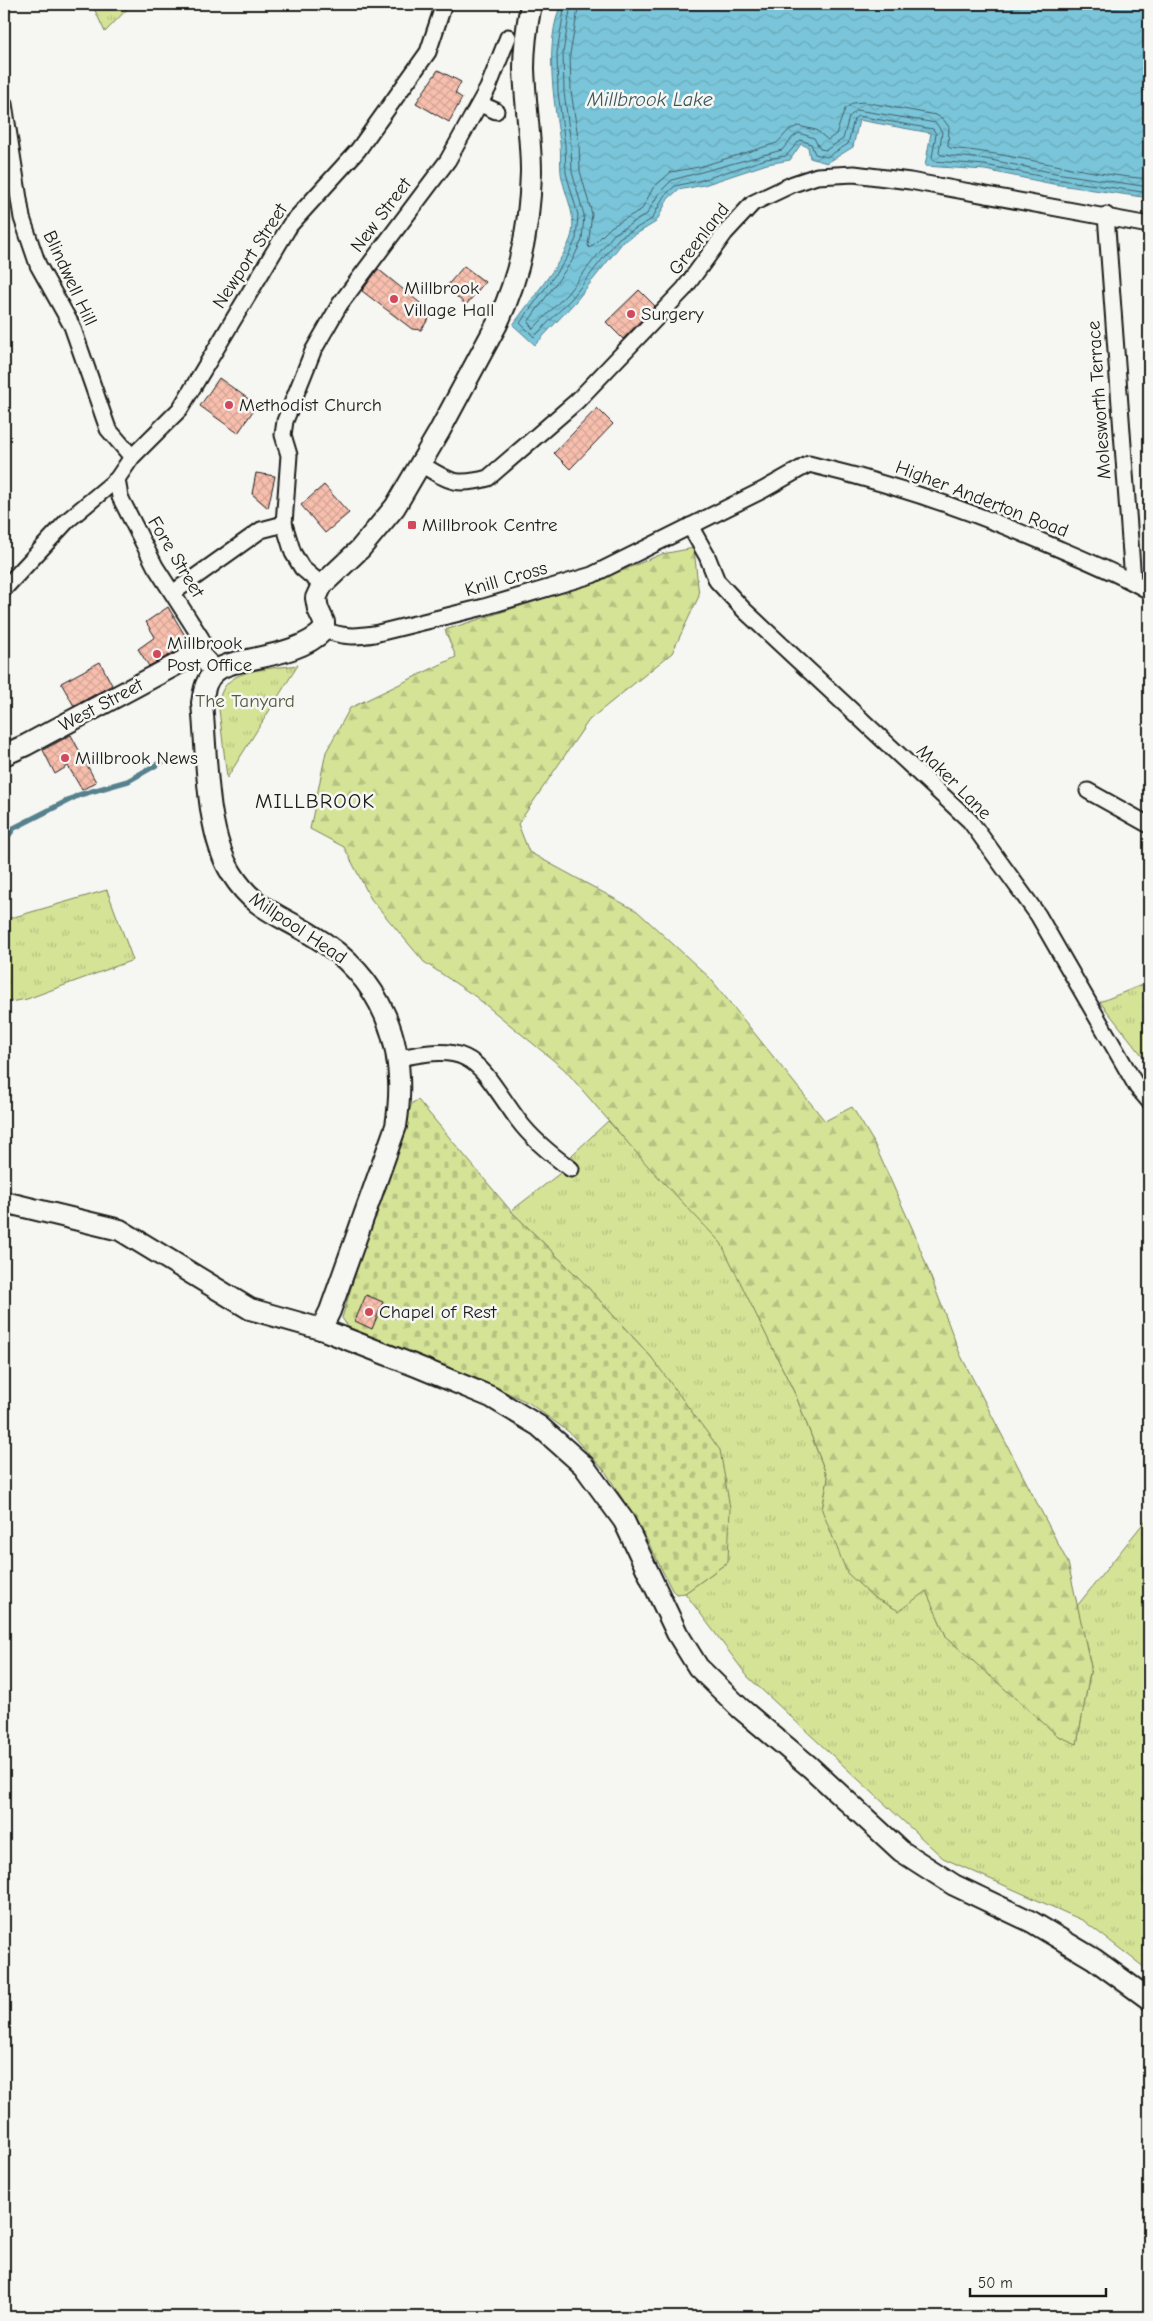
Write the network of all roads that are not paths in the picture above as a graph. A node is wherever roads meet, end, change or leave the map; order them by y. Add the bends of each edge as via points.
1 (444, 4) edge
2 (531, 4) edge
3 (508, 37) dead end
4 (4, 104) edge
5 (480, 104) junction
6 (496, 111) dead end
7 (1106, 215) junction
8 (1149, 225) edge
9 (132, 457) junction
10 (421, 464) junction
11 (117, 479) junction
12 (284, 524) junction
13 (690, 526) junction
14 (1132, 582) junction
15 (322, 585) junction
16 (4, 589) edge
17 (1149, 591) edge
18 (174, 592) junction
19 (324, 630) junction
20 (198, 653) junction
21 (215, 671) junction
22 (4, 755) edge
23 (1088, 790) dead end
24 (1149, 825) edge
25 (397, 1059) junction
26 (1149, 1101) edge
27 (571, 1170) dead end
28 (4, 1202) edge
29 (322, 1329) junction
30 (1149, 1999) edge

1 - 9 street, Newport Street via 428,52 358,150 290,224 180,409
2 - 10 street via 524,68 531,171 523,253 501,316
3 - 5 street, New Street
4 - 9 street, Blindwell Hill via 22,218 38,265 72,326 108,429
5 - 6 street
5 - 12 street, New Street via 448,160 340,304 313,351 285,421 283,435 289,455
7 - 8 street, Greenland
7 - 10 street, Greenland via 1001,199 910,180 854,174 818,176 793,184 753,203 725,233 684,290 611,366 577,401 488,478 470,483 450,481
7 - 14 street, Molesworth Terrace
9 - 11 street, Newport Street
10 - 15 street via 395,507 360,549
11 - 16 street, Newport Street via 68,520
11 - 18 street, Fore Street via 128,515 155,566
12 - 15 street via 293,553 302,568
12 - 18 street via 261,530
13 - 14 street, Higher Anderton Road via 809,464 863,476 940,500
13 - 19 street, Knill Cross via 592,575 484,607 358,637 340,636
13 - 26 street, Maker Lane via 717,581 744,610 970,821 1038,915 1137,1087
14 - 17 street, Higher Anderton Road
15 - 19 street via 316,598
18 - 20 street, Fore Street via 201,638
19 - 21 street via 315,640
20 - 21 street
20 - 22 street, West Street
21 - 25 street, Millpool Head via 205,685 202,703 212,816 226,864 245,893 267,911 310,934 353,965 384,1010
23 - 24 street
25 - 27 street via 440,1052 457,1054 476,1063 519,1122
25 - 29 street, Millpool Head via 401,1097 396,1126
28 - 29 street via 120,1230 250,1309
29 - 30 street via 491,1397 539,1426 583,1465 624,1521 677,1632 698,1667 740,1708 902,1851 954,1885 1032,1922 1094,1959

